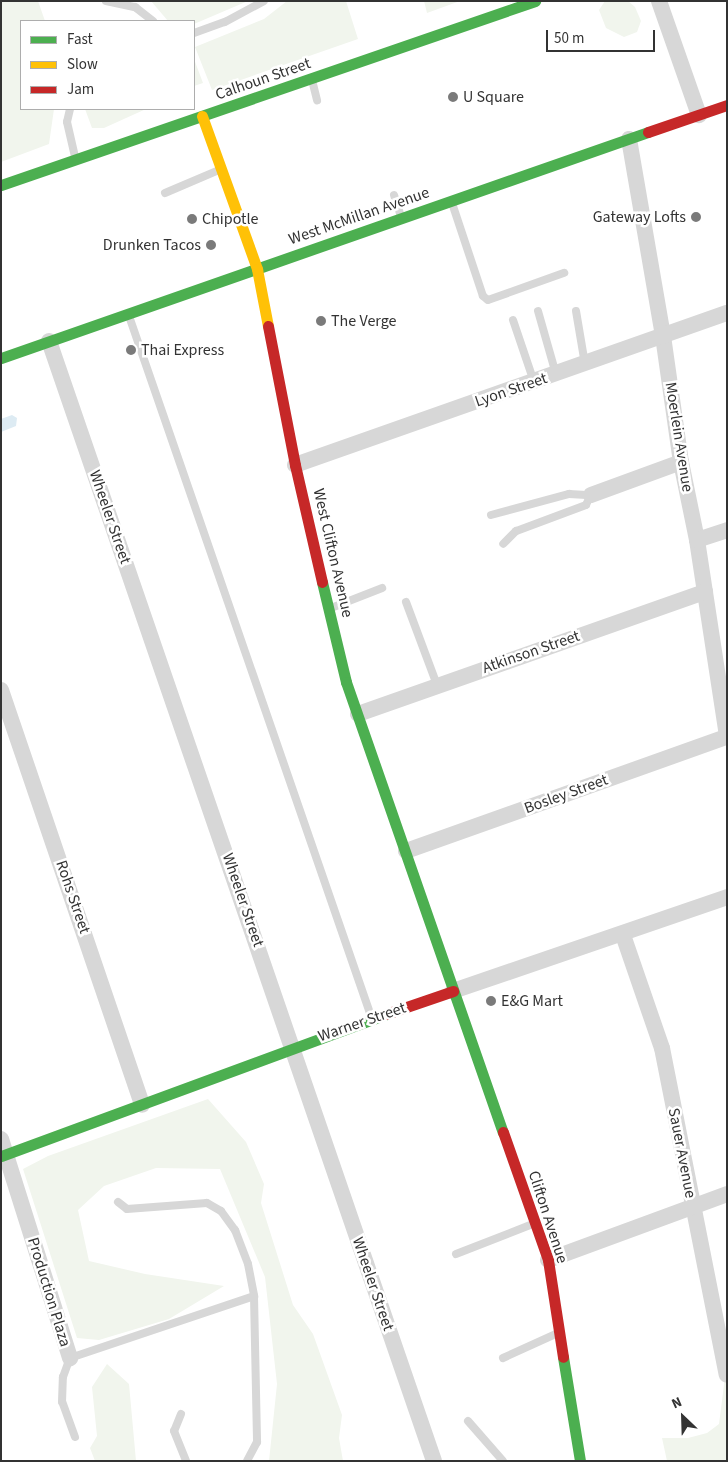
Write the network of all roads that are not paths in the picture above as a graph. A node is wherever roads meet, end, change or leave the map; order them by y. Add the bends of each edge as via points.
1 (106, 1) edge
2 (264, 1) edge
3 (536, 1) edge
4 (658, 1) edge
5 (152, 20) edge
6 (195, 33) edge
7 (312, 79) junction
8 (317, 100) dead end
9 (727, 105) edge
10 (70, 110) edge
11 (699, 115) junction
12 (202, 116) junction
13 (628, 139) junction
14 (75, 160) junction
15 (221, 170) junction
16 (1, 185) edge
17 (164, 193) dead end
18 (394, 195) dead end
19 (451, 201) junction
20 (401, 218) junction
21 (256, 268) junction
22 (564, 272) dead end
23 (576, 310) dead end
24 (128, 312) junction
25 (538, 312) dead end
26 (727, 313) edge
27 (513, 320) dead end
28 (663, 336) junction
29 (49, 341) junction
30 (1, 358) edge
31 (585, 364) junction
32 (556, 374) junction
33 (534, 382) junction
34 (680, 462) junction
35 (295, 465) junction
36 (591, 495) junction
37 (491, 515) dead end
38 (727, 530) edge
39 (697, 540) junction
40 (503, 544) dead end
41 (382, 588) dead end
42 (705, 592) junction
43 (406, 602) dead end
44 (329, 608) junction
45 (437, 685) junction
46 (1, 690) edge
47 (358, 714) junction
48 (727, 736) edge
49 (406, 851) junction
50 (727, 897) edge
51 (623, 935) junction
52 (454, 991) junction
53 (372, 1018) junction
54 (294, 1050) junction
55 (142, 1105) junction
56 (3, 1150) edge
57 (727, 1194) edge
58 (118, 1202) dead end
59 (693, 1206) junction
60 (535, 1224) junction
61 (456, 1254) dead end
62 (548, 1260) junction
63 (254, 1296) junction
64 (559, 1332) junction
65 (70, 1358) junction
66 (503, 1358) dead end
67 (727, 1375) edge
68 (181, 1414) dead end
69 (468, 1421) dead end
70 (74, 1437) dead end
71 (186, 1461) edge
72 (247, 1461) edge
73 (434, 1461) edge
74 (503, 1461) edge
75 (580, 1461) edge

1 - 5 lane via 135,7
2 - 6 lane via 225,22
3 - 7 main road, Calhoun Street
4 - 11 street
7 - 8 lane
7 - 12 main road, Calhoun Street
9 - 11 main road, West McMillan Avenue
10 - 14 lane via 67,122
11 - 13 main road, West McMillan Avenue
12 - 14 main road, Calhoun Street
12 - 15 main road, West Clifton Avenue
13 - 19 main road, West McMillan Avenue
13 - 28 street, Moerlein Avenue
14 - 16 main road, Calhoun Street
15 - 17 lane
15 - 21 main road, West Clifton Avenue
18 - 20 lane
19 - 20 main road, West McMillan Avenue
19 - 22 lane via 482,296 488,300
20 - 21 main road, West McMillan Avenue
21 - 24 main road, West McMillan Avenue
21 - 35 main road, West Clifton Avenue
23 - 31 lane
24 - 29 main road, West McMillan Avenue
24 - 53 lane
25 - 32 lane
26 - 28 street, Lyon Street
27 - 33 lane
28 - 31 street, Lyon Street
28 - 34 street, Moerlein Avenue
29 - 30 main road, West McMillan Avenue
29 - 54 street, Wheeler Street
31 - 32 street, Lyon Street
32 - 33 street, Lyon Street
33 - 35 street, Lyon Street
34 - 36 street
34 - 39 street, Moerlein Avenue
35 - 44 main road, West Clifton Avenue
36 - 37 lane via 569,494
36 - 40 lane via 586,505 516,531
38 - 39 street
39 - 42 street, Moerlein Avenue
41 - 44 lane
42 - 45 street, Atkinson Street
42 - 48 street, Moerlein Avenue
43 - 45 lane
44 - 47 main road, West Clifton Avenue via 346,682
45 - 47 street, Atkinson Street
46 - 55 street, Rohs Street
47 - 49 main road, West Clifton Avenue
48 - 49 street, Bosley Street
49 - 52 main road, West Clifton Avenue
50 - 51 street, Warner Street
51 - 52 street, Warner Street
51 - 59 street, Sauer Avenue via 662,1048
52 - 53 main road, Warner Street
52 - 60 main road, Clifton Avenue
53 - 54 main road, Warner Street
54 - 55 main road, Warner Street
54 - 73 street, Wheeler Street
55 - 56 main road, Warner Street
56 - 65 street, Production Plaza
57 - 59 street
58 - 63 lane via 127,1209 207,1203 221,1211 235,1230 248,1264
59 - 62 street
59 - 67 street, Sauer Avenue
60 - 61 lane
60 - 62 main road, Clifton Avenue
62 - 64 main road, Clifton Avenue
63 - 65 lane, Production Plaza
63 - 72 lane via 257,1442
64 - 66 lane
64 - 75 main road, Clifton Avenue
65 - 70 lane via 63,1377 62,1402
68 - 71 lane via 174,1431
69 - 74 lane

